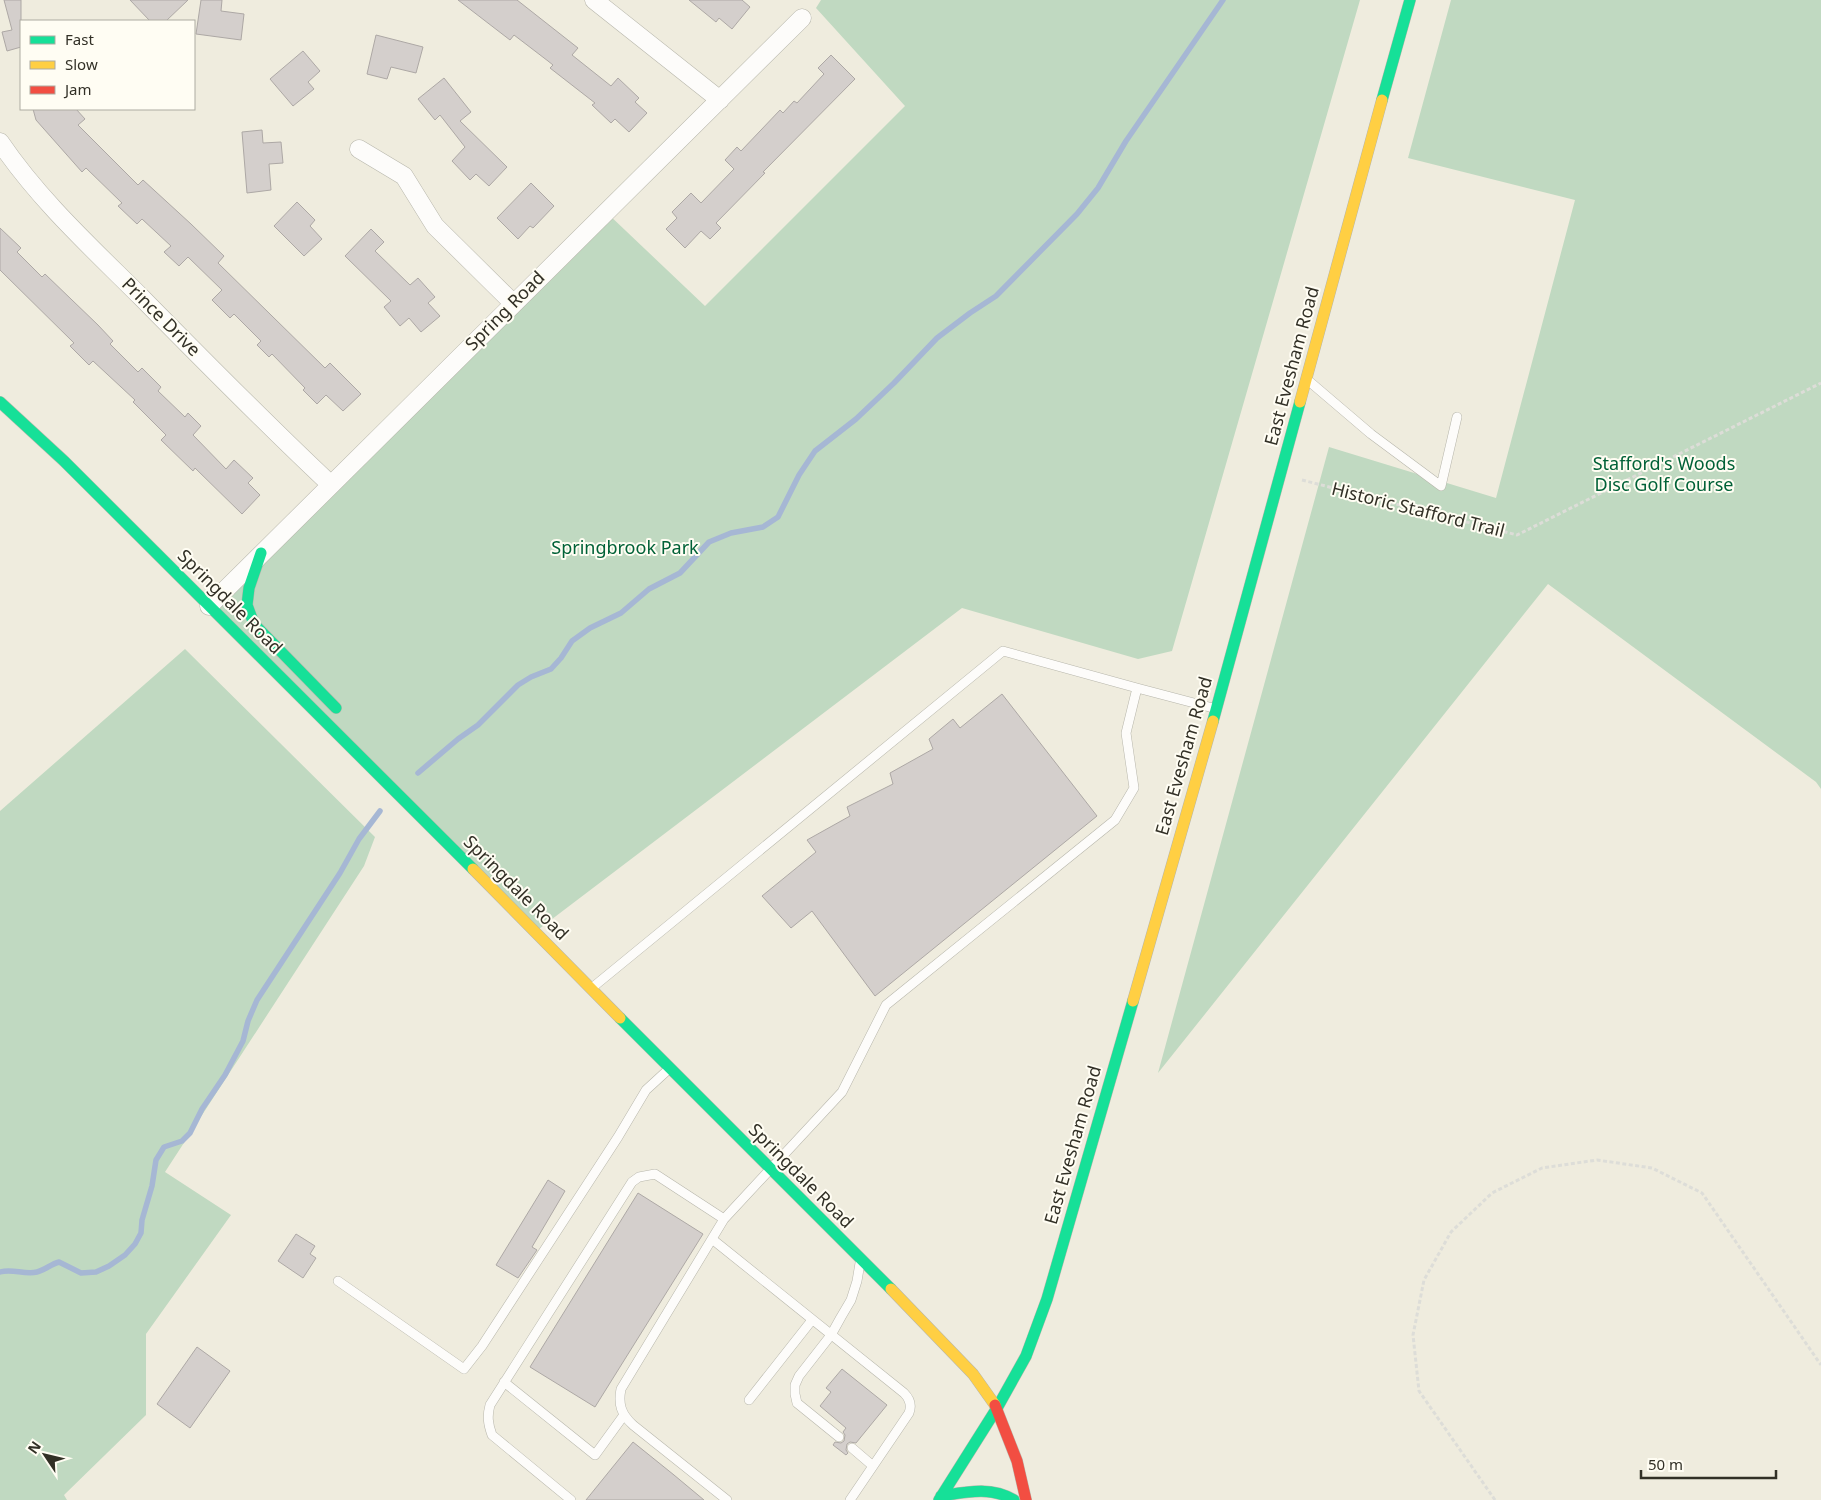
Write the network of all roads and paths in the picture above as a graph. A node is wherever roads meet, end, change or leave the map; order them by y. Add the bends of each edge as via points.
1 (594, 0) edge
2 (1410, 0) edge
3 (802, 18) dead end
4 (720, 100) junction
5 (0, 142) edge
6 (359, 150) dead end
7 (513, 304) junction
8 (1306, 378) junction
9 (1821, 383) edge
10 (0, 402) edge
11 (1457, 417) dead end
12 (1280, 474) junction
13 (330, 484) junction
14 (261, 554) junction
15 (209, 606) junction
16 (1137, 688) junction
17 (1216, 709) junction
18 (341, 713) dead end
19 (350, 728) dead end
20 (358, 754) junction
21 (591, 989) junction
22 (670, 1068) junction
23 (770, 1169) junction
24 (724, 1219) junction
25 (712, 1238) junction
26 (861, 1260) junction
27 (338, 1281) dead end
28 (812, 1320) junction
29 (831, 1335) junction
30 (1821, 1365) edge
31 (504, 1382) junction
32 (749, 1400) dead end
33 (997, 1408) junction
34 (624, 1415) junction
35 (839, 1437) dead end
36 (852, 1448) dead end
37 (873, 1466) junction
38 (941, 1499) edge
39 (571, 1500) edge
40 (727, 1500) edge
41 (850, 1500) edge
42 (1014, 1500) edge
43 (1026, 1500) edge
44 (1495, 1500) edge

1 - 4 street
2 - 8 main road, East Evesham Road
3 - 4 street, Spring Road
4 - 7 street, Spring Road
5 - 13 street, Prince Drive via 51,207
6 - 7 street via 404,176 435,226
7 - 13 street, Spring Road
8 - 11 lane via 1371,434 1441,486
8 - 12 main road, East Evesham Road
9 - 12 path, Historic Stafford Trail via 1516,535
10 - 15 main road, Springdale Road
12 - 17 main road, East Evesham Road
13 - 14 street, Spring Road
14 - 15 street, Spring Road
14 - 18 main road via 249,588 247,605 254,624
15 - 20 main road, Springdale Road
16 - 17 lane
16 - 21 lane via 1003,651
16 - 23 lane via 1126,733 1134,788 1115,820 886,1005 842,1092
17 - 33 main road, East Evesham Road via 1047,1299 1026,1356
19 - 20 main road
20 - 21 main road, Springdale Road
21 - 22 main road, Springdale Road
22 - 23 main road, Springdale Road
22 - 27 lane via 646,1090 618,1138 464,1369
23 - 24 lane
23 - 26 main road, Springdale Road
24 - 25 lane
24 - 31 lane via 655,1174 632,1182
25 - 28 lane
25 - 34 lane via 621,1388 620,1409
26 - 29 lane via 851,1300
26 - 33 main road, Springdale Road via 973,1374
28 - 29 lane
28 - 32 lane
29 - 35 lane via 799,1376 795,1394 797,1403
29 - 37 lane via 909,1400 909,1413
30 - 44 path via 1702,1193 1652,1168 1597,1160 1542,1168 1492,1193 1451,1232 1424,1280 1413,1335 1419,1391
31 - 34 lane via 595,1455
31 - 39 lane via 490,1405 488,1426 492,1435
33 - 38 main road, East Evesham Road
33 - 43 main road, Springdale Road via 1017,1461
34 - 40 lane via 632,1425
36 - 37 lane
37 - 41 lane
38 - 42 main road via 994,1490

